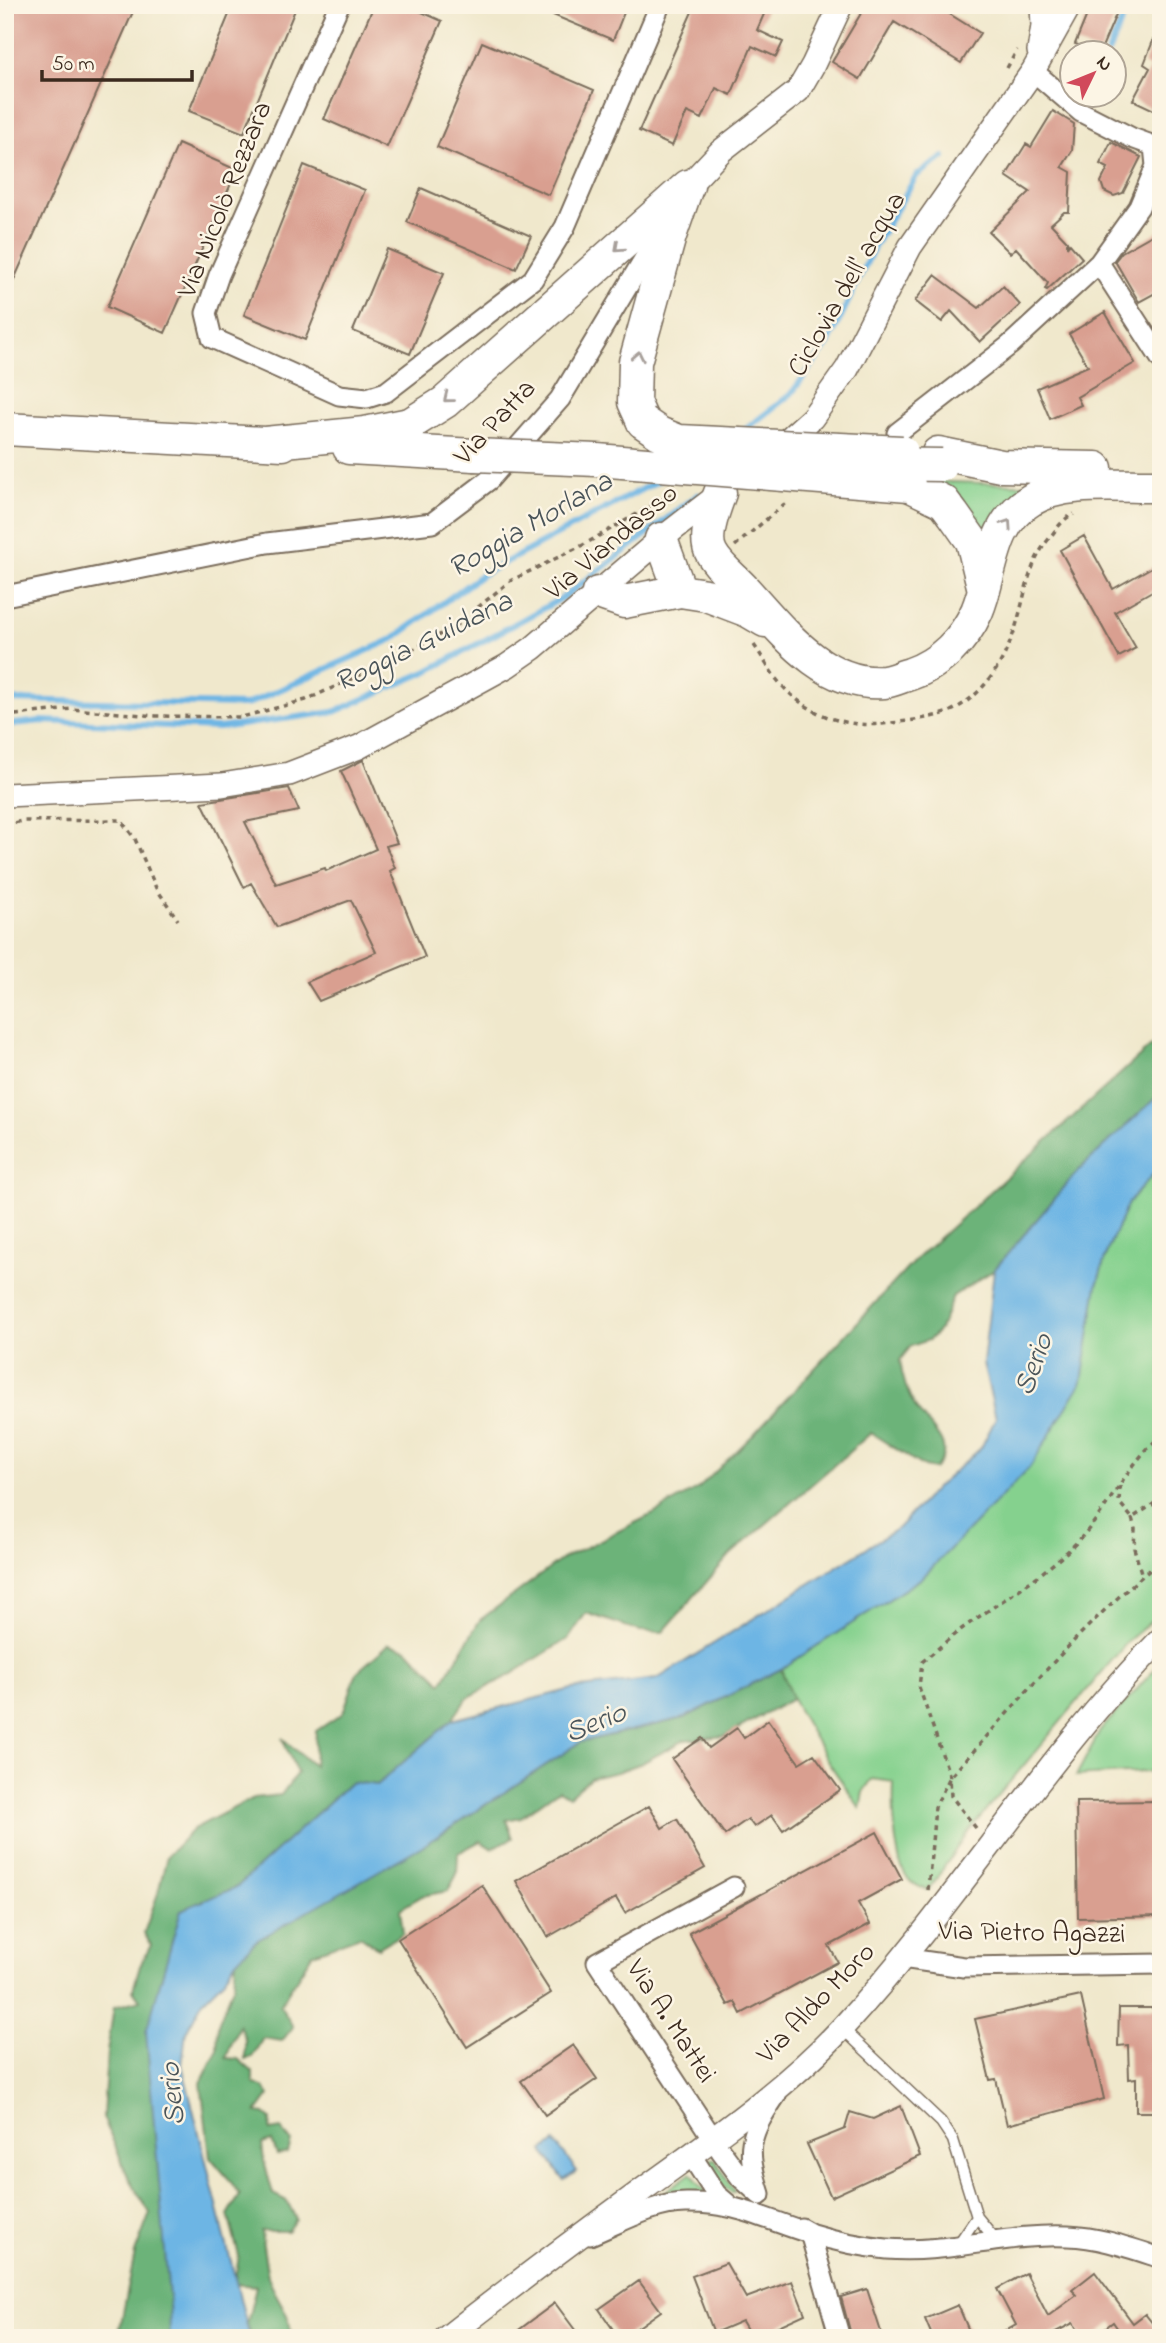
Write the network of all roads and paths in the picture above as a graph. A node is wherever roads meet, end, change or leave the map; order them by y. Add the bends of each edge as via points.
1 (339, 5) edge
2 (660, 5) edge
3 (841, 5) edge
4 (1042, 5) edge
5 (1070, 5) edge
6 (1021, 40) dead end
7 (1006, 69) dead end
8 (1032, 71) junction
9 (1157, 144) edge
10 (688, 186) junction
11 (1099, 264) junction
12 (1161, 359) edge
13 (5, 429) edge
14 (897, 433) dead end
15 (265, 443) junction
16 (940, 459) junction
17 (597, 460) junction
18 (1161, 469) edge
19 (1161, 486) edge
20 (679, 488) dead end
21 (720, 493) junction
22 (1079, 512) dead end
23 (660, 539) junction
24 (710, 553) junction
25 (983, 587) junction
26 (680, 591) junction
27 (598, 593) junction
28 (5, 596) edge
29 (787, 635) junction
30 (750, 638) dead end
31 (5, 716) edge
32 (5, 795) edge
33 (5, 825) edge
34 (178, 920) dead end
35 (1161, 1436) edge
36 (1120, 1484) junction
37 (1161, 1499) edge
38 (1132, 1518) junction
39 (1161, 1561) edge
40 (1142, 1576) junction
41 (1161, 1639) edge
42 (950, 1777) junction
43 (991, 1843) junction
44 (734, 1887) dead end
45 (927, 1894) dead end
46 (902, 1958) junction
47 (1161, 1964) edge
48 (842, 2028) junction
49 (787, 2080) junction
50 (714, 2137) junction
51 (691, 2155) junction
52 (760, 2195) junction
53 (729, 2205) junction
54 (977, 2217) junction
55 (810, 2233) junction
56 (998, 2242) junction
57 (567, 2245) junction
58 (956, 2248) junction
59 (1161, 2258) edge
60 (446, 2338) edge
61 (840, 2338) edge

1 - 2 street, Via Nicolò Rezzara via 206,313 212,338 338,396 367,398 386,392 533,279 565,227
3 - 10 street, Via Patta via 798,91 721,151
4 - 8 street via 1043,26
5 - 8 street, Via Viandasso
6 - 7 path
8 - 9 street via 1081,112 1132,138
8 - 21 street, Via Viandasso via 910,247 830,395 768,458
9 - 11 street via 1156,166 1139,206
10 -> 15 highway via 445,402 410,424
16 -> 10 highway, bridge via 679,441 643,422 634,402 635,362
10 - 28 street, Via Patta via 560,399 489,480 432,523 267,542
11 - 12 street
11 - 14 street via 1010,345
13 - 15 highway
15 - 17 highway, bridge
16 - 17 highway, bridge
16 - 18 highway via 1001,466
17 - 25 highway, bridge via 909,485 944,502 953,514 972,541
25 -> 19 highway via 1001,530 1015,511 1032,499 1062,487
20 - 31 path via 583,545 510,581 454,627 306,700 242,717 71,709
21 - 23 street, Via Viandasso
21 - 24 highway via 708,525
22 - 30 path via 1066,517 1028,575 1003,660 983,687 954,710 867,726 836,722 805,705 778,681
23 - 24 highway
23 - 26 highway
23 - 27 street, Via Viandasso
24 - 29 highway
25 - 29 highway via 978,609 963,636 945,655 920,671 885,682 849,679 820,664
26 - 27 highway via 625,601
26 - 29 highway via 748,611
27 - 32 street, Via Viandasso via 507,666 359,747 289,774 222,785
33 - 34 path via 121,820
35 - 36 path
36 - 38 path via 1119,1502
36 - 42 path via 1104,1511 1052,1566 922,1662 919,1687
37 - 38 path
38 - 40 path
39 - 40 path
40 - 42 path via 1094,1620
41 - 43 street, Via Aldo Moro
42 - 43 path via 951,1796
42 - 45 path via 935,1807
43 - 46 street, Via Aldo Moro
44 - 50 street, Via A. Mattei via 597,1962
46 - 47 street, Via Pietro Agazzi via 964,1967
46 - 48 street, Via Aldo Moro
48 - 49 street, Via Aldo Moro
48 - 54 lane via 941,2122 953,2140
49 - 50 street, Via Aldo Moro
49 - 52 street via 757,2123 750,2149
50 - 51 street, Via Aldo Moro
50 - 52 street via 741,2178
51 - 53 street via 716,2194
51 - 57 street, Via Aldo Moro
52 - 55 street via 780,2215
53 - 55 street
53 - 57 street via 683,2203 652,2209
54 - 56 lane
54 - 58 lane
55 - 58 street via 887,2249
55 - 61 street
56 - 58 street
56 - 59 street via 1066,2235 1100,2239
57 - 60 street, Via Aldo Moro

